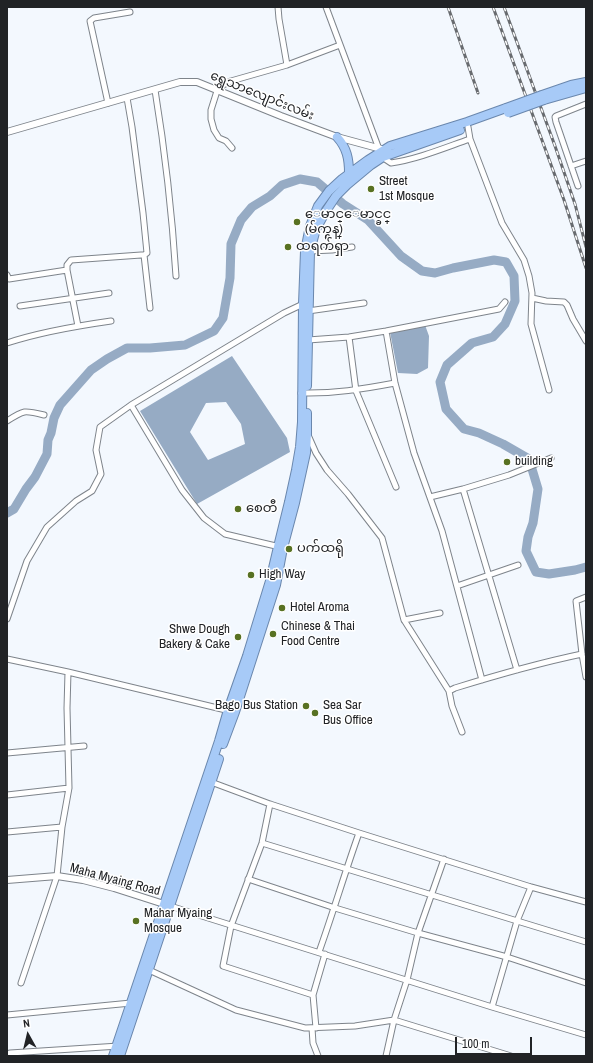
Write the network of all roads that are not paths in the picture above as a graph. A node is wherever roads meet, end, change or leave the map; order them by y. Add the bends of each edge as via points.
1 (278, 7) edge
2 (326, 7) edge
3 (130, 12) dead end
4 (340, 45) junction
5 (287, 65) junction
6 (586, 82) edge
7 (586, 88) edge
8 (155, 90) junction
9 (217, 91) junction
10 (127, 98) junction
11 (543, 98) junction
12 (108, 103) junction
13 (586, 104) edge
14 (507, 111) junction
15 (468, 127) junction
16 (7, 132) edge
17 (337, 137) junction
18 (470, 139) junction
19 (232, 148) dead end
20 (381, 152) junction
21 (586, 161) edge
22 (571, 166) junction
23 (349, 173) junction
24 (578, 186) dead end
25 (333, 193) junction
26 (352, 247) dead end
27 (310, 251) junction
28 (144, 255) junction
29 (67, 270) junction
30 (7, 276) edge
31 (176, 276) dead end
32 (109, 293) dead end
33 (73, 298) junction
34 (532, 298) junction
35 (505, 302) dead end
36 (364, 303) dead end
37 (303, 304) junction
38 (20, 306) dead end
39 (150, 308) dead end
40 (308, 311) junction
41 (111, 321) dead end
42 (78, 326) junction
43 (386, 331) junction
44 (349, 337) junction
45 (308, 340) junction
46 (586, 342) edge
47 (7, 343) edge
48 (395, 383) junction
49 (356, 390) junction
50 (549, 390) dead end
51 (304, 393) junction
52 (131, 405) junction
53 (44, 415) dead end
54 (7, 421) edge
55 (307, 434) junction
56 (551, 458) dead end
57 (396, 487) dead end
58 (463, 489) junction
59 (430, 497) junction
60 (280, 547) junction
61 (518, 565) dead end
62 (489, 576) junction
63 (457, 586) junction
64 (586, 597) edge
65 (440, 613) dead end
66 (7, 619) edge
67 (404, 620) junction
68 (582, 654) junction
69 (7, 659) edge
70 (517, 670) junction
71 (68, 672) junction
72 (586, 677) edge
73 (482, 680) junction
74 (449, 691) junction
75 (231, 711) junction
76 (462, 732) dead end
77 (84, 746) dead end
78 (68, 748) junction
79 (7, 753) edge
80 (211, 782) junction
81 (69, 788) junction
82 (7, 795) edge
83 (270, 804) junction
84 (62, 827) junction
85 (7, 832) edge
86 (359, 833) junction
87 (262, 843) junction
88 (444, 860) junction
89 (346, 869) junction
90 (57, 876) junction
91 (248, 879) junction
92 (7, 880) edge
93 (531, 886) junction
94 (431, 895) junction
95 (586, 902) edge
96 (167, 905) junction
97 (335, 908) junction
98 (517, 921) junction
99 (231, 926) junction
100 (418, 933) junction
101 (586, 942) edge
102 (322, 953) junction
103 (507, 957) junction
104 (149, 970) junction
105 (407, 980) junction
106 (21, 983) dead end
107 (586, 983) edge
108 (313, 995) junction
109 (131, 1002) junction
110 (492, 1007) junction
111 (7, 1015) edge
112 (394, 1020) junction
113 (314, 1028) junction
114 (586, 1035) edge
115 (120, 1046) junction
116 (10, 1054) dead end
117 (113, 1056) edge
118 (120, 1056) edge
119 (318, 1056) edge
120 (386, 1056) edge
121 (512, 1056) edge

1 - 5 street
2 - 4 street
3 - 12 street via 94,18 90,21
4 - 5 street
4 - 20 street
5 - 9 street via 232,81
6 - 11 highway via 571,85
7 - 11 highway
8 - 9 street, ရွှေသာလျောင်းလမ်း via 180,82 197,82
8 - 10 street, ရွှေသာလျောင်းလမ်း
8 - 31 street via 170,192
9 - 17 street, ရွှေသာလျောင်းလမ်း
9 - 19 street via 211,119 219,138
10 - 12 street, ရွှေသာလျောင်းလမ်း
10 - 28 street via 143,213 147,250
11 - 14 highway, bridge
12 - 16 street, ရွှေသာလျောင်းလမ်း
13 - 22 street via 555,117
14 - 15 highway
14 - 20 highway via 390,146
15 - 18 street
15 - 20 highway via 392,153
17 - 20 street, ရွှေသာလျောင်းလမ်း
17 - 23 highway via 346,148
18 - 20 street via 431,153 391,163
18 - 34 street via 502,223 524,260
20 - 23 highway
20 - 25 highway via 371,165
21 - 22 street
22 - 24 street
23 - 25 highway via 342,178
25 - 27 highway via 316,229
25 - 37 highway via 318,206 310,226 304,251
26 - 27 street
27 - 40 highway
28 - 29 street via 71,260
28 - 39 street
29 - 30 street via 9,279
29 - 33 street
32 - 33 street
33 - 38 street
33 - 42 street
34 - 46 street via 567,304
34 - 50 street via 531,324
35 - 43 street via 499,309
36 - 40 street
37 - 51 highway
37 - 52 street
40 - 45 highway
41 - 42 street
42 - 47 street
43 - 44 street
43 - 48 street
44 - 45 street
44 - 49 street
45 - 51 highway
48 - 49 street
48 - 59 street via 414,453
49 - 51 street
49 - 57 street
51 - 55 highway
51 - 60 highway via 300,447
52 - 60 street via 182,490 204,518 225,534
52 - 66 street via 100,427 96,450 101,474 92,491 76,501 47,527 27,560
53 - 54 street via 30,411 21,412
55 - 60 highway via 306,454 295,503
55 - 67 street via 327,470 382,538
56 - 58 street via 509,475
58 - 59 street
58 - 62 street
59 - 63 street
60 - 75 highway via 276,585
61 - 62 street
62 - 63 street
62 - 70 street
63 - 73 street
64 - 68 street via 576,601
65 - 67 street
67 - 74 street
68 - 70 street
68 - 72 street
69 - 71 street
70 - 73 street
71 - 75 street
71 - 78 street
73 - 74 street
74 - 76 street
75 - 80 highway
75 - 96 highway
77 - 78 street
78 - 79 street
78 - 81 street
80 - 83 street
80 - 96 highway
81 - 82 street
81 - 84 street
83 - 86 street
83 - 87 street
84 - 85 street
84 - 90 street
86 - 88 street
86 - 89 street
87 - 89 street
87 - 91 street
88 - 93 street
88 - 94 street
89 - 94 street
89 - 97 street
90 - 92 street, Maha Myaing Road
90 - 96 street, Maha Myaing Road via 114,888
90 - 106 street
91 - 97 street
91 - 99 street
93 - 95 street
93 - 98 street
94 - 98 street
94 - 100 street
96 - 99 street
96 - 104 highway
96 - 109 highway
97 - 100 street
97 - 102 street
98 - 101 street
98 - 103 street
99 - 102 street
99 - 108 street via 223,966
100 - 103 street
100 - 105 street
102 - 105 street
102 - 108 street
103 - 107 street
103 - 110 street
104 - 113 street via 236,1010 305,1028
104 - 115 highway
105 - 110 street
105 - 112 street
108 - 113 street
109 - 111 street
109 - 115 highway
110 - 114 street
112 - 113 street via 355,1026
112 - 120 street
112 - 121 street
113 - 119 street via 313,1043
115 - 116 street
115 - 117 highway
115 - 118 highway

